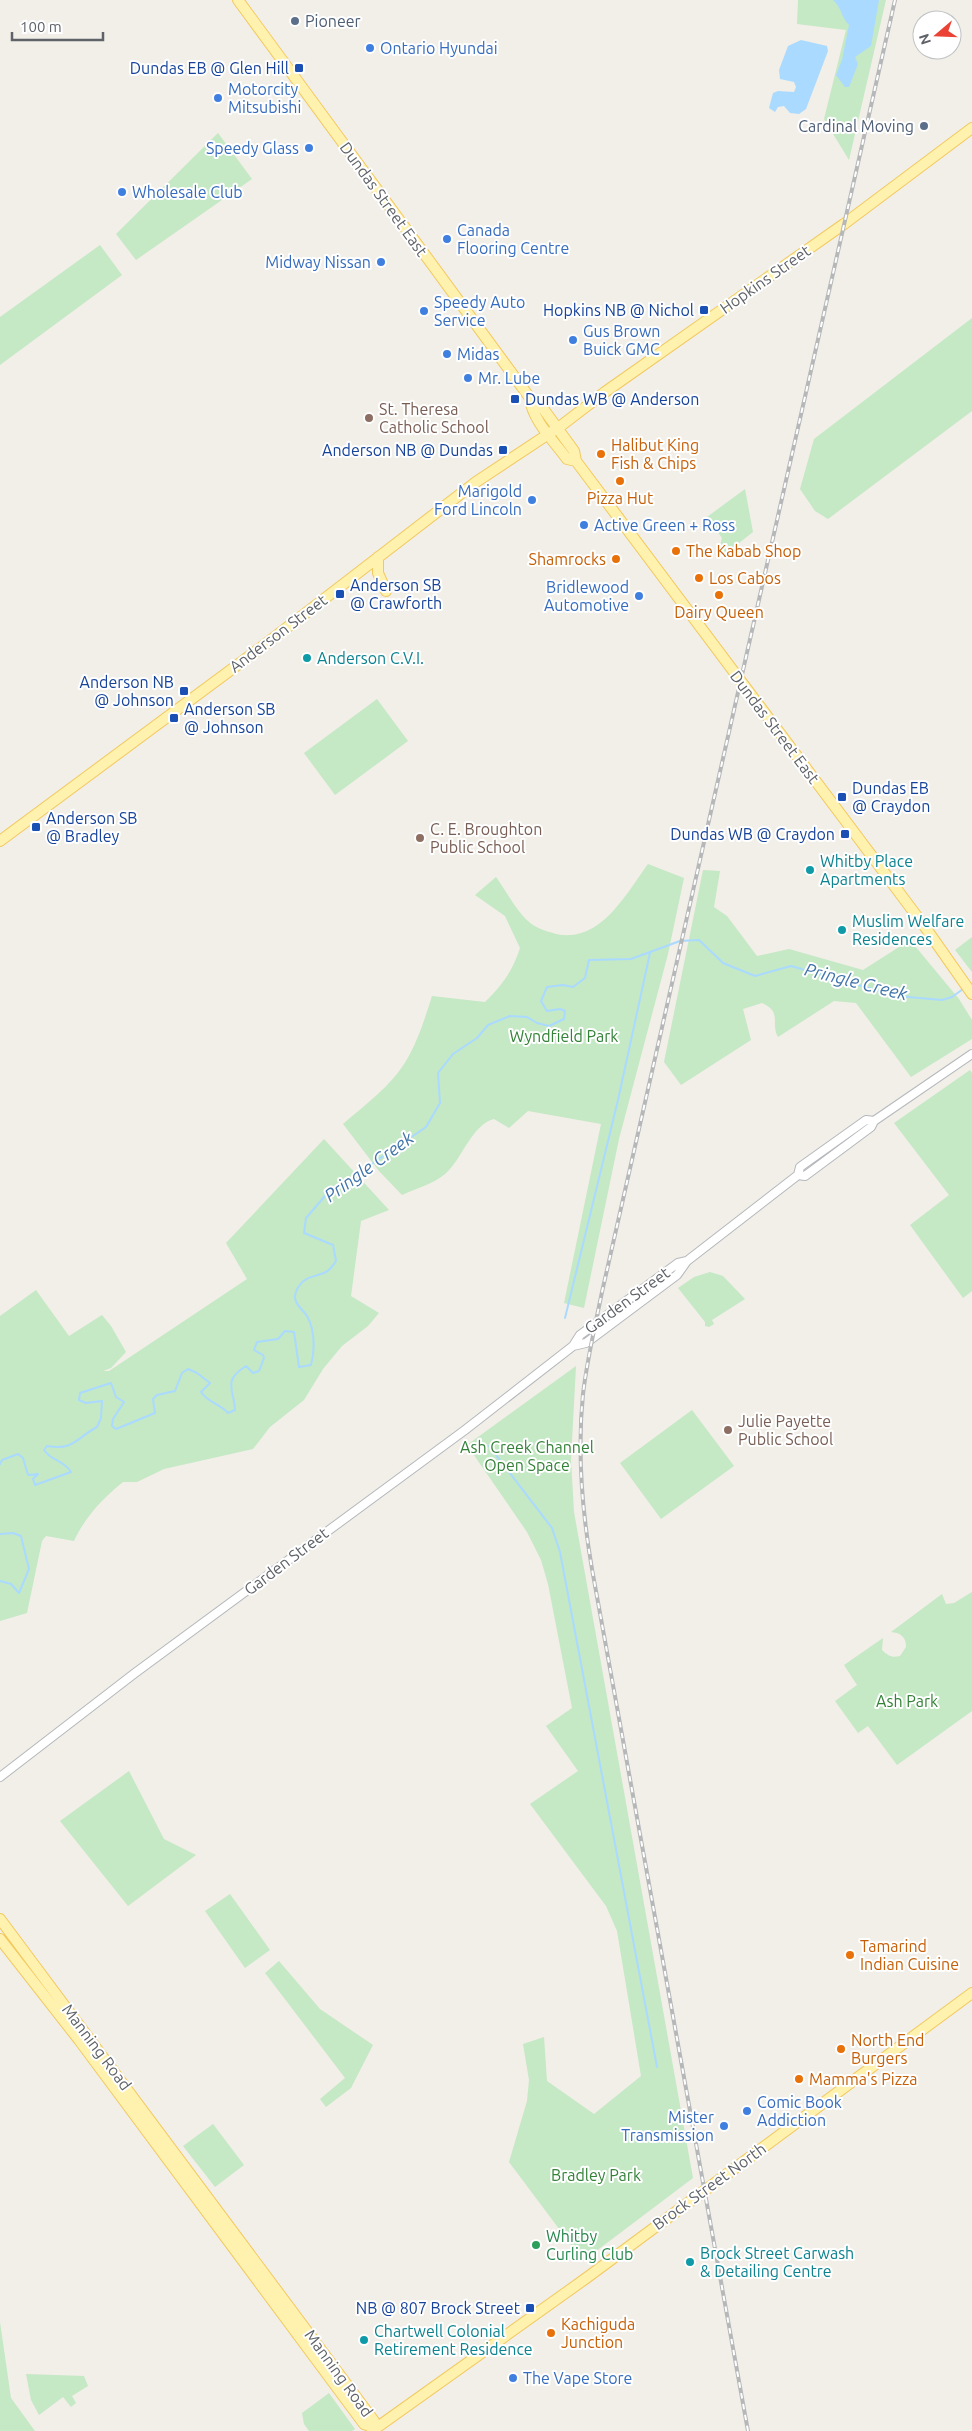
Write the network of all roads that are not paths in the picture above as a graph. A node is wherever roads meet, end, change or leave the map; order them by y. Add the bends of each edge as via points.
1 (238, 0) edge
2 (972, 128) edge
3 (553, 431) junction
4 (378, 557) junction
5 (386, 591) dead end
6 (0, 841) edge
7 (971, 993) edge
8 (972, 1056) edge
9 (687, 1261) junction
10 (660, 1276) junction
11 (656, 1290) junction
12 (573, 1346) junction
13 (0, 1777) edge
14 (0, 1919) edge
15 (0, 1939) edge
16 (972, 1992) edge
17 (374, 2429) edge

1 - 3 main road, Dundas Street East via 530,398 539,403
2 - 3 main road, Hopkins Street via 844,224
3 - 4 main road, Anderson Street via 476,482
3 - 7 main road, Dundas Street East via 574,451 576,461
4 - 5 main road via 378,574
4 - 6 main road, Anderson Street
8 - 9 street, Garden Street via 874,1121 836,1155 805,1176 798,1174
9 - 10 street, Garden Street via 678,1263
9 - 11 street, Garden Street via 683,1269
10 - 11 street via 655,1284
10 - 12 street, Garden Street via 580,1335
11 - 12 street, Garden Street via 586,1342
12 - 13 street, Garden Street via 465,1430 134,1673
14 - 17 main road, Manning Road via 295,2313 374,2421
15 - 17 main road, Manning Road via 364,2424
16 - 17 main road, Brock Street North via 585,2278

